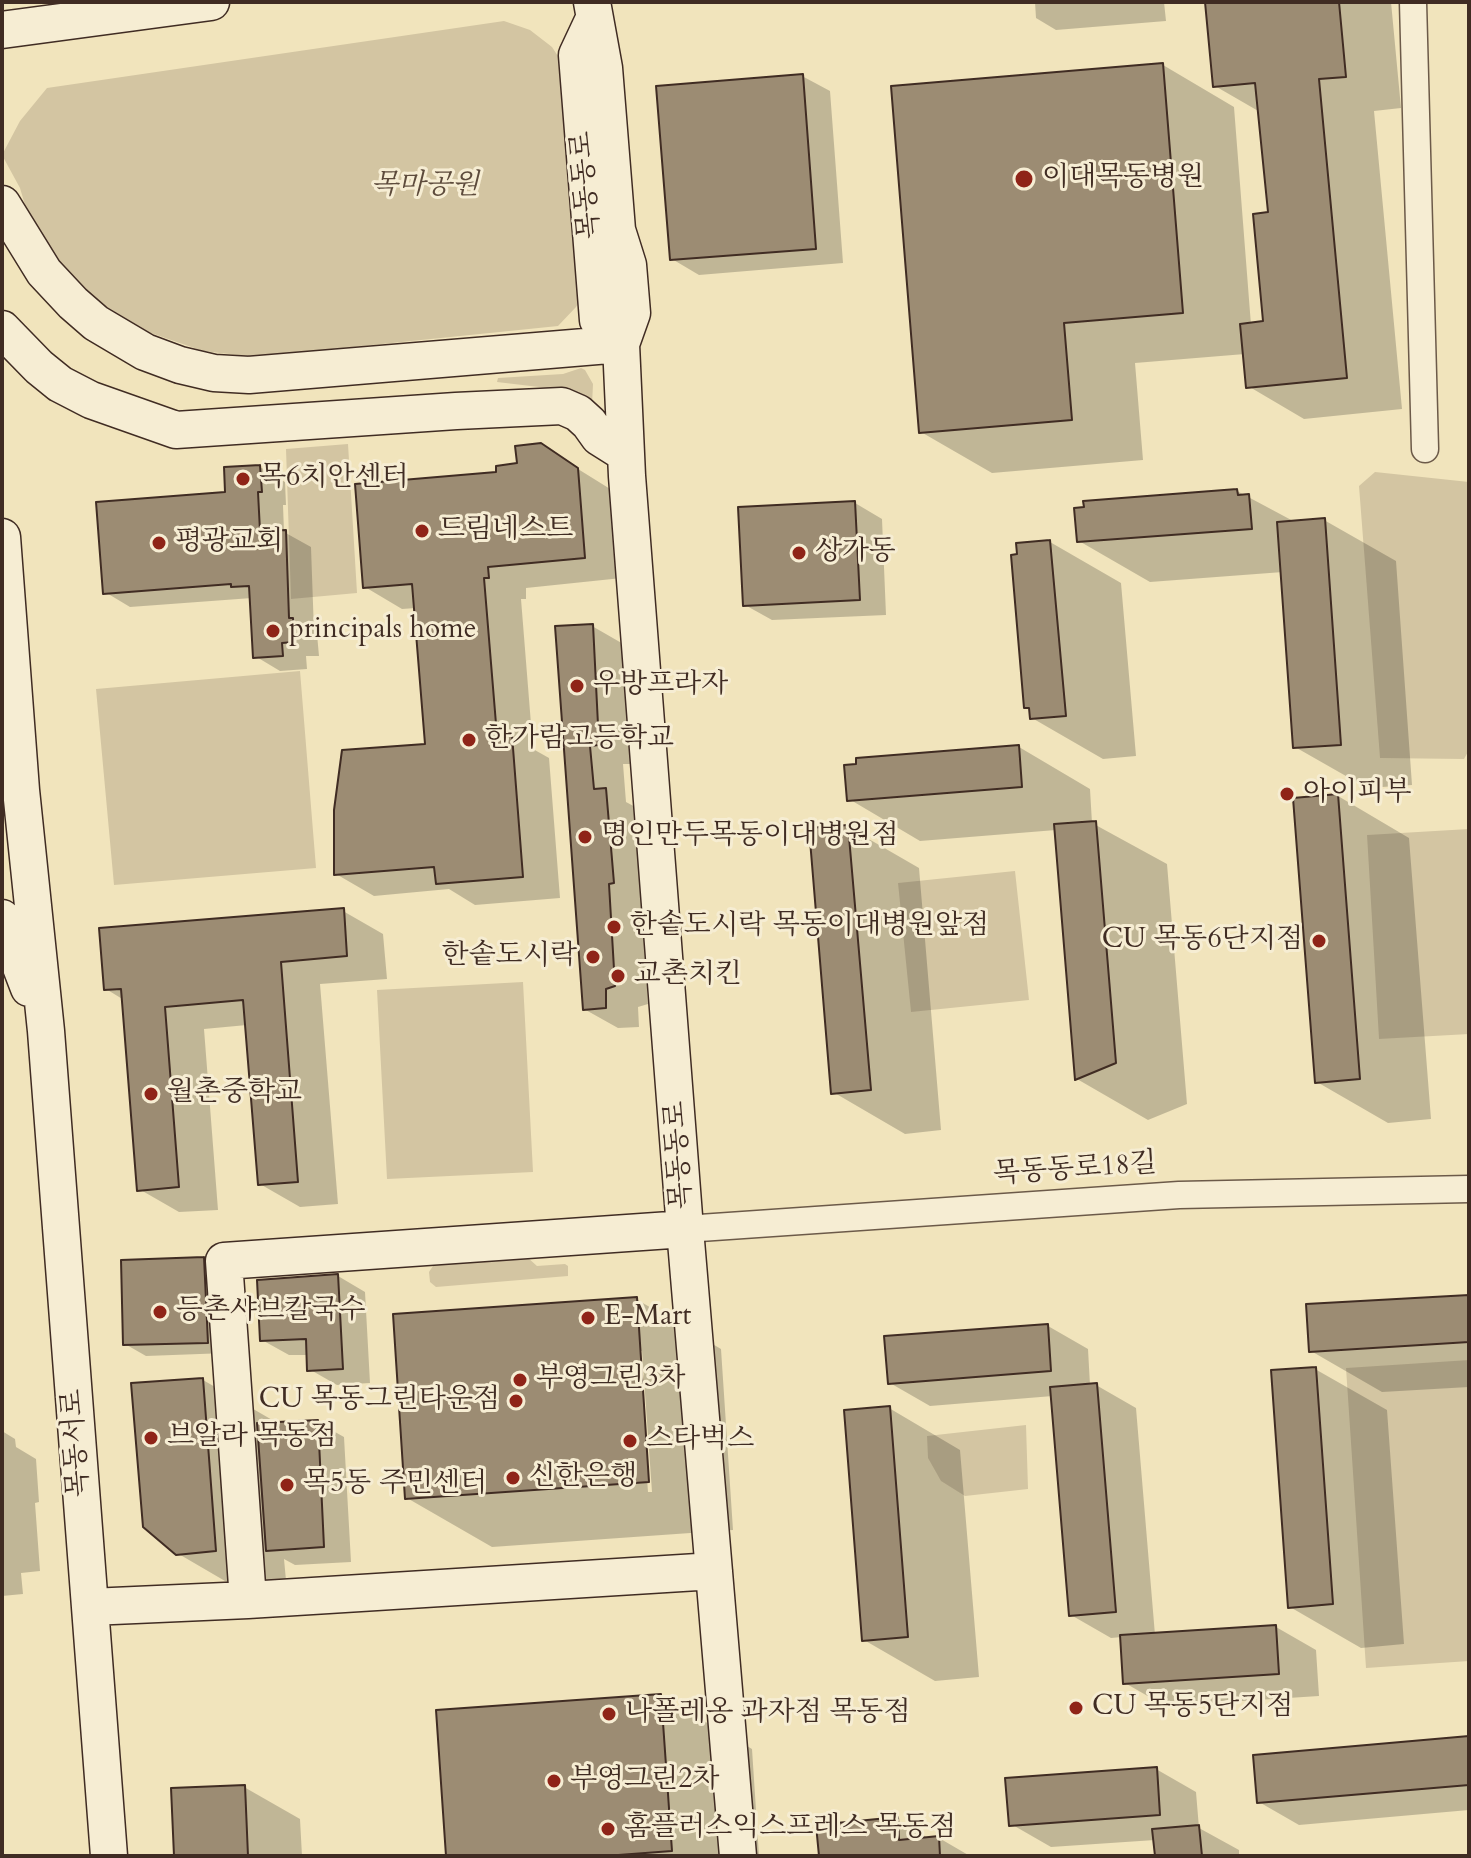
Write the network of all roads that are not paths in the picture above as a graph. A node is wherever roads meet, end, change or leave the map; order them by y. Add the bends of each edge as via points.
1 (211, 2) edge
2 (1413, 2) edge
3 (593, 11) edge
4 (2, 30) edge
5 (2, 204) edge
6 (2, 329) edge
7 (621, 344) junction
8 (1425, 449) dead end
9 (626, 454) junction
10 (2, 537) edge
11 (2, 918) edge
12 (46, 1031) junction
13 (1469, 1189) edge
14 (685, 1229) junction
15 (714, 1571) junction
16 (248, 1600) junction
17 (90, 1607) junction
18 (109, 1856) edge
19 (738, 1856) edge

1 - 4 main road
2 - 8 street
3 - 7 main road, 목동동로 via 604,68 617,230 628,265 632,313
5 - 7 main road via 44,272 96,323 180,365 214,373 263,374
6 - 9 main road via 60,384 176,430 562,406
7 - 9 main road, 목동동로
9 - 14 main road, 목동동로
10 - 12 main road, 목동서로
11 - 12 main road, 목동서로
12 - 17 main road, 목동서로
13 - 14 street, 목동동로18길 via 1179,1195
14 - 15 main road, 목동동로
14 - 16 main road via 224,1261
15 - 16 main road
15 - 19 main road, 목동동로
16 - 17 main road
17 - 18 main road, 목동서로

